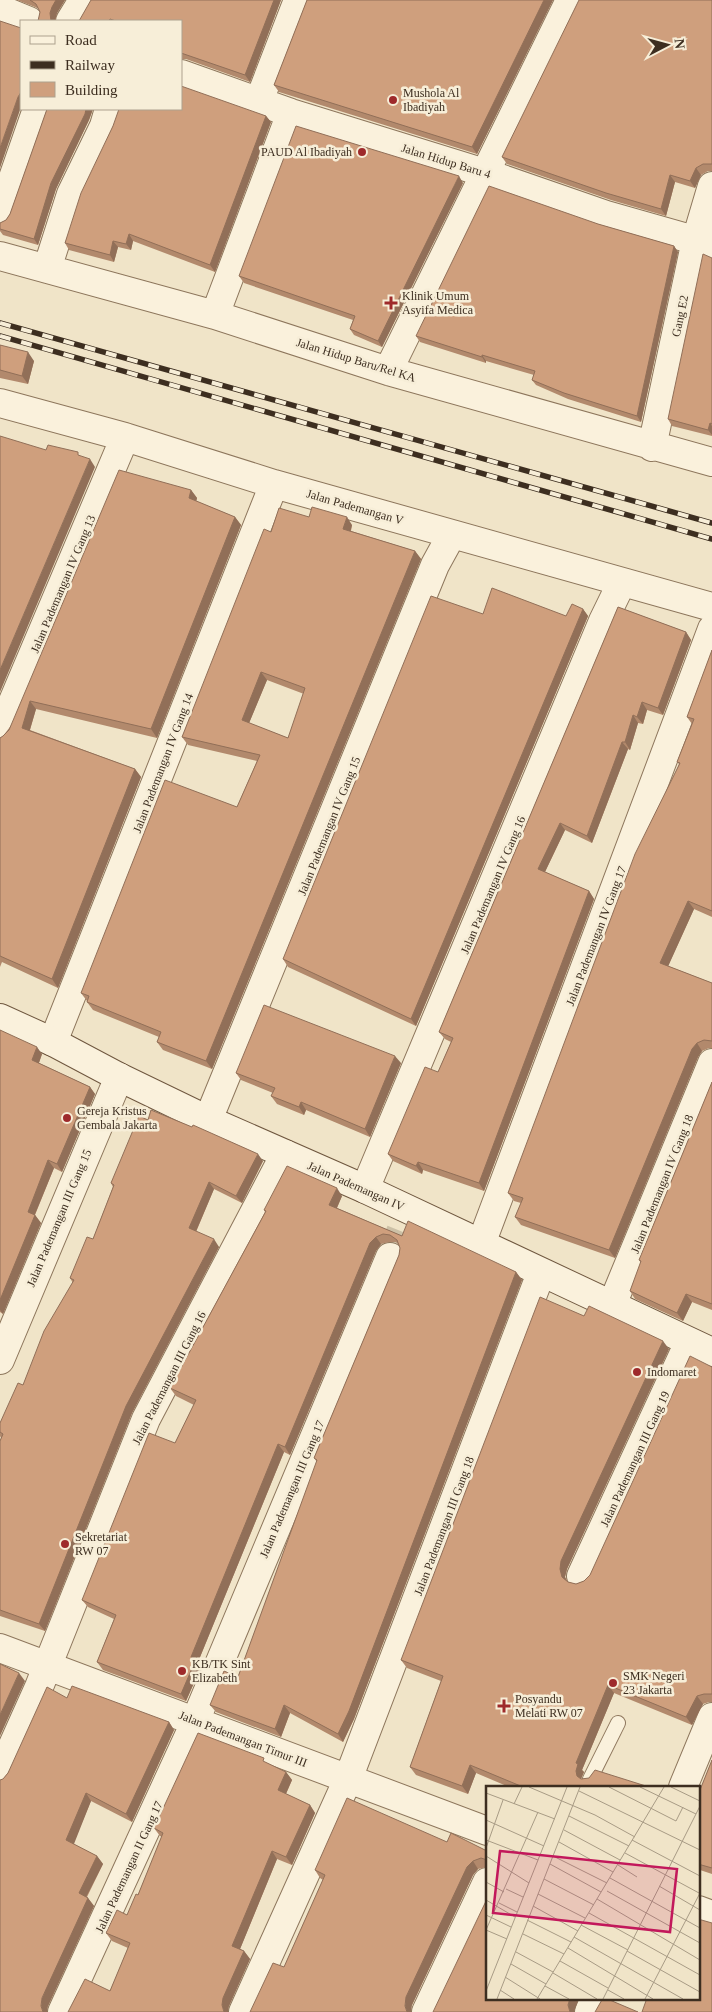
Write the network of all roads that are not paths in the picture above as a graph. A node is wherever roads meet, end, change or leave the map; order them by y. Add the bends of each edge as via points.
1 (83, 0) edge
2 (298, 0) edge
3 (570, 0) edge
4 (0, 9) edge
5 (28, 20) edge
6 (71, 20) edge
7 (182, 74) edge
8 (260, 101) junction
9 (37, 110) edge
10 (108, 110) edge
11 (291, 113) junction
12 (485, 173) junction
13 (712, 186) edge
14 (0, 215) edge
15 (704, 243) edge
16 (0, 256) edge
17 (47, 269) junction
18 (215, 315) junction
19 (388, 371) junction
20 (0, 403) edge
21 (125, 437) junction
22 (652, 447) junction
23 (712, 462) edge
24 (274, 484) junction
25 (452, 534) junction
26 (622, 582) junction
27 (712, 607) edge
28 (712, 629) edge
29 (0, 732) edge
30 (0, 1018) edge
31 (53, 1042) junction
32 (712, 1063) edge
33 (118, 1077) junction
34 (208, 1120) junction
35 (285, 1154) junction
36 (365, 1189) junction
37 (481, 1244) junction
38 (390, 1257) tunnel mouth
39 (541, 1273) junction
40 (612, 1305) junction
41 (701, 1347) edge
42 (0, 1360) edge
43 (581, 1576) dead end
44 (0, 1648) edge
45 (47, 1665) junction
46 (712, 1717) edge
47 (195, 1721) junction
48 (618, 1723) dead end
49 (0, 1774) edge
50 (348, 1779) junction
51 (590, 1779) edge
52 (683, 1786) edge
53 (486, 1831) edge
54 (486, 1884) edge
55 (700, 1911) edge
56 (712, 1915) edge
57 (594, 2000) edge
58 (62, 2012) edge
59 (243, 2012) edge
60 (426, 2012) edge
61 (589, 2012) edge

1 - 6 street
2 - 8 street
3 - 12 street
4 - 5 street
7 - 8 street, Jalan Hidup Baru 4
8 - 11 street, Jalan Hidup Baru 4
9 - 14 street
10 - 17 street via 104,126 71,194
11 - 12 street, Jalan Hidup Baru 4
11 - 18 street
12 - 15 street, Jalan Hidup Baru 4 via 606,215
12 - 19 street
13 - 15 street, Gang E2
15 - 22 street, Gang E2
16 - 17 street, Jalan Hidup Baru/Rel KA
17 - 18 street, Jalan Hidup Baru/Rel KA
18 - 19 street, Jalan Hidup Baru/Rel KA
19 - 22 street, Jalan Hidup Baru/Rel KA
20 - 21 street, Jalan Pademangan V
21 - 24 street, Jalan Pademangan V
21 - 29 street, Jalan Pademangan IV Gang 13
22 - 23 street, Jalan Hidup Baru/Rel KA
24 - 25 street, Jalan Pademangan V
24 - 31 street, Jalan Pademangan IV Gang 14
25 - 26 street, Jalan Pademangan V
25 - 34 street, Jalan Pademangan IV Gang 15 via 435,566
26 - 27 street, Jalan Pademangan V
26 - 36 street, Jalan Pademangan IV Gang 16
28 - 37 street, Jalan Pademangan IV Gang 17
30 - 31 street, Jalan Pademangan IV
31 - 33 street, Jalan Pademangan IV
32 - 40 street, Jalan Pademangan IV Gang 18
33 - 34 street, Jalan Pademangan IV
33 - 42 street, Jalan Pademangan III Gang 15
34 - 35 street, Jalan Pademangan IV
35 - 36 street, Jalan Pademangan IV
35 - 45 street, Jalan Pademangan III Gang 16 via 146,1419
36 - 37 street, Jalan Pademangan IV
37 - 39 street, Jalan Pademangan IV
38 - 47 street, Jalan Pademangan III Gang 17
39 - 40 street, Jalan Pademangan IV
39 - 50 street, Jalan Pademangan III Gang 18
40 - 41 street, Jalan Pademangan IV
41 - 43 street, Jalan Pademangan III Gang 19
44 - 45 street, Jalan Pademangan Timur III
45 - 47 street, Jalan Pademangan Timur III
45 - 49 street, Jalan Pademangan III Gang 16
46 - 52 street
47 - 50 street, Jalan Pademangan Timur III
47 - 58 street, Jalan Pademangan II Gang 17
48 - 51 lane
50 - 53 street, Jalan Pademangan Timur III
50 - 59 street, Jalan Pademangan III Gang 18
54 - 60 street
55 - 56 street
57 - 61 street

